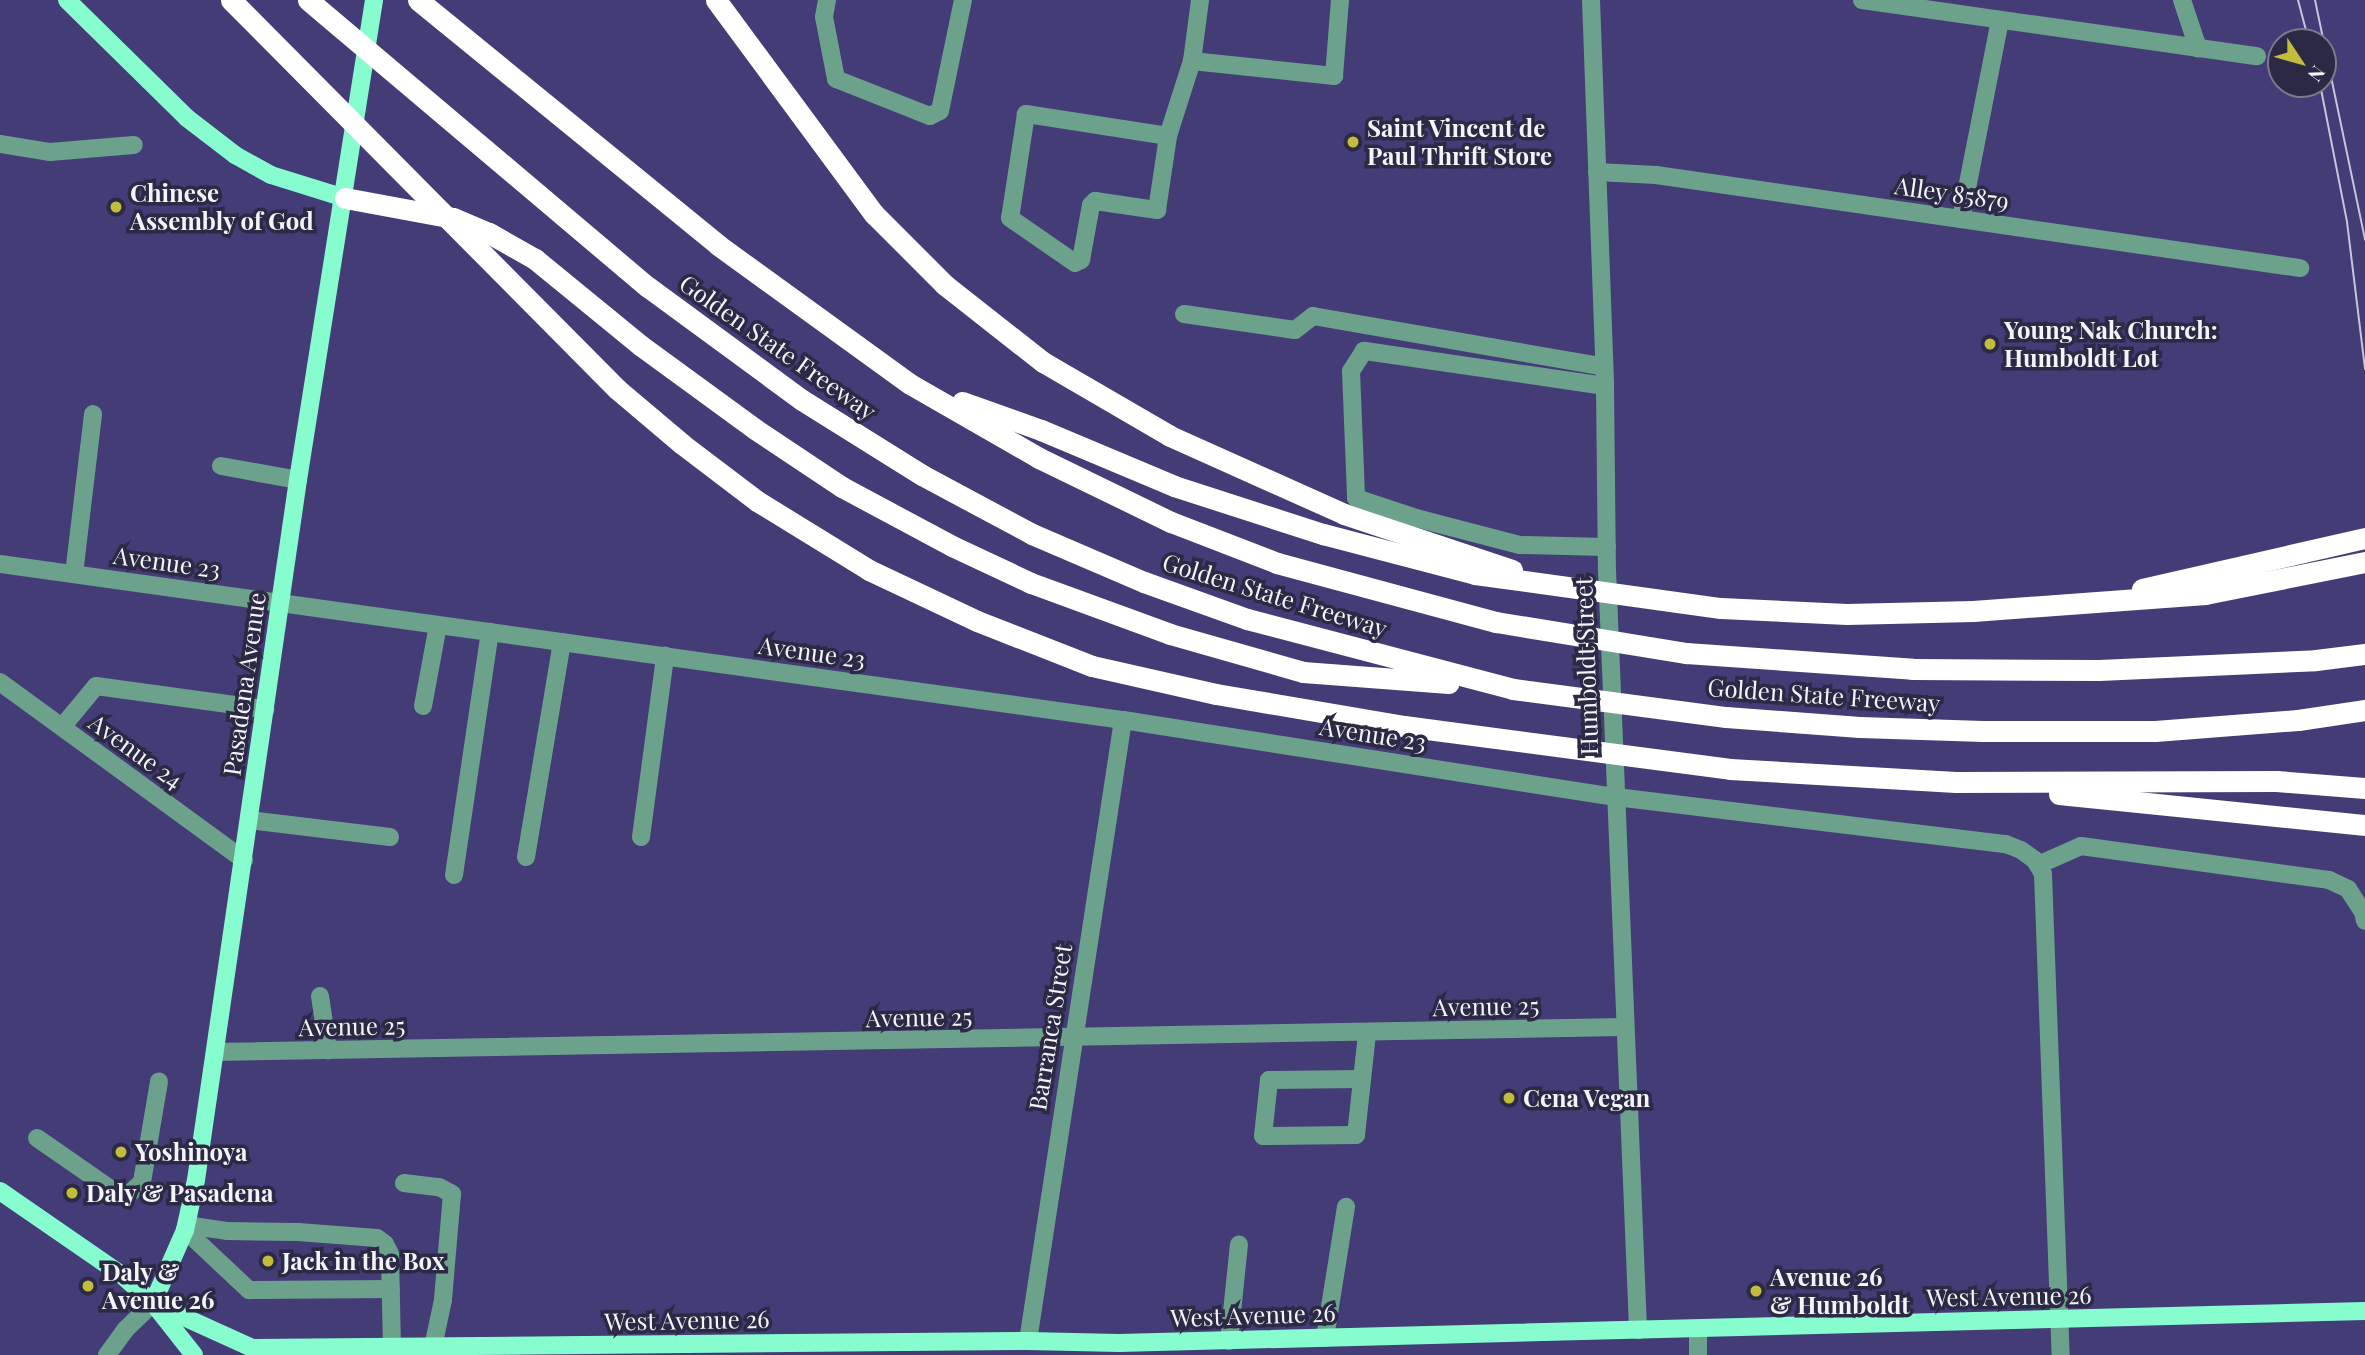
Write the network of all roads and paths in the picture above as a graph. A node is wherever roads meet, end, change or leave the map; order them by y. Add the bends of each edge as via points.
1 (66, 0) edge
2 (231, 0) edge
3 (308, 0) edge
4 (374, 0) edge
5 (418, 0) edge
6 (716, 0) edge
7 (827, 0) edge
8 (963, 0) edge
9 (1200, 0) edge
10 (1340, 0) edge
11 (1591, 0) edge
12 (1863, 0) edge
13 (2182, 0) edge
14 (2000, 20) junction
15 (2198, 48) junction
16 (2257, 56) dead end
17 (1192, 61) junction
18 (1168, 136) junction
19 (0, 144) edge
20 (134, 145) dead end
21 (1597, 172) junction
22 (345, 198) junction
23 (1961, 219) junction
24 (2300, 268) dead end
25 (1184, 314) dead end
26 (1604, 367) junction
27 (911, 384) junction
28 (1605, 386) junction
29 (93, 414) dead end
30 (222, 467) dead end
31 (298, 480) junction
32 (2365, 538) edge
33 (1607, 547) junction
34 (2365, 562) edge
35 (0, 564) edge
36 (74, 574) junction
37 (1564, 588) junction
38 (2106, 599) junction
39 (280, 603) junction
40 (438, 625) junction
41 (490, 632) junction
42 (562, 642) junction
43 (2365, 654) edge
44 (665, 656) junction
45 (0, 682) edge
46 (1513, 688) junction
47 (423, 706) dead end
48 (265, 709) junction
49 (2365, 710) edge
50 (1123, 720) junction
51 (62, 727) junction
52 (1956, 782) junction
53 (2365, 788) edge
54 (1616, 797) junction
55 (249, 820) junction
56 (2365, 825) edge
57 (390, 837) dead end
58 (641, 837) dead end
59 (526, 857) dead end
60 (244, 860) junction
61 (2038, 865) junction
62 (454, 875) dead end
63 (2365, 921) edge
64 (320, 996) dead end
65 (1623, 1027) junction
66 (1367, 1032) junction
67 (1073, 1039) junction
68 (328, 1050) junction
69 (215, 1052) junction
70 (1362, 1079) junction
71 (159, 1081) dead end
72 (37, 1138) dead end
73 (404, 1183) dead end
74 (0, 1191) edge
75 (1346, 1207) dead end
76 (185, 1228) junction
77 (1239, 1245) dead end
78 (391, 1289) junction
79 (153, 1303) junction
80 (2365, 1311) edge
81 (2057, 1320) junction
82 (1698, 1329) junction
83 (1638, 1330) junction
84 (1325, 1338) junction
85 (1028, 1341) junction
86 (1229, 1341) junction
87 (433, 1346) junction
88 (392, 1347) junction
89 (1123, 1349) edge
90 (693, 1350) edge
91 (107, 1355) edge
92 (194, 1355) edge
93 (1698, 1355) edge
94 (2061, 1355) edge

1 - 22 main road via 187,118 235,155 271,175
2 - 52 highway via 617,389 672,436 757,500 869,570 977,621 1092,666 1216,694 1404,726 1730,769
3 - 46 highway, Golden State Freeway via 648,288 802,400 922,475 1032,534 1144,582 1247,619
4 - 22 main road, Pasadena Avenue
5 - 27 highway, Golden State Freeway via 718,245
6 - 37 highway via 874,214 945,285 1043,362 1170,436 1344,514
7 - 8 street via 824,17 836,79 930,116 940,111
9 - 17 street
10 - 17 street via 1334,76
11 - 21 street, Humboldt Street
12 - 14 street
13 - 15 street
14 - 15 street
14 - 23 street
15 - 16 street
17 - 18 street
18 - 18 street via 1026,114 1010,218 1079,262 1095,201 1153,211 1159,207
19 - 20 street via 50,152
21 - 23 street, Alley 85879 via 1656,174
21 - 26 street, Humboldt Street
22 - 31 main road, Pasadena Avenue
22 - 46 highway via 453,218 489,233 535,259 640,345 842,487 1031,583 1170,634 1303,672
23 - 24 street, Alley 85879
25 - 26 street via 1295,330 1313,316
26 - 28 street, Humboldt Street
27 - 37 highway via 1041,430 1174,486 1323,534 1475,574
27 - 43 highway, Golden State Freeway via 1039,458 1171,522 1277,564 1496,622 1686,653 1912,669 2099,670
28 - 33 street, Humboldt Street
28 - 33 street via 1364,351 1351,371 1356,498 1520,545
29 - 36 street
30 - 31 street
31 - 39 main road, Pasadena Avenue
32 - 38 highway via 2174,579
33 - 54 street, Humboldt Street
34 - 38 highway via 2205,594
35 - 36 street, Avenue 23
36 - 39 street, Avenue 23
37 - 38 highway via 1721,608 1847,614 1973,611
39 - 40 street, Avenue 23
39 - 48 main road, Pasadena Avenue
40 - 41 street, Avenue 23
40 - 47 street
41 - 42 street, Avenue 23
41 - 62 street
42 - 44 street, Avenue 23
42 - 59 street
44 - 50 street, Avenue 23
44 - 58 street
45 - 51 street, Avenue 24
46 - 49 highway, Golden State Freeway via 1726,717 1969,731 2155,731
48 - 51 street via 96,686
48 - 55 main road, Pasadena Avenue
50 - 54 street, Avenue 23
50 - 67 street, Barranca Street
51 - 60 street, Avenue 24
52 - 53 highway via 2276,781
52 - 56 highway
54 - 61 street, Avenue 23 via 2006,844
54 - 65 street, Humboldt Street
55 - 57 street
55 - 60 main road, Pasadena Avenue
60 - 69 main road, Pasadena Avenue
61 - 63 street via 2081,846 2329,880 2348,889
61 - 81 street via 2043,874
64 - 68 street
65 - 66 street, Avenue 25
65 - 83 street, Humboldt Street
66 - 67 street, Avenue 25
66 - 70 street
67 - 68 street, Avenue 25
67 - 85 street, Barranca Street
68 - 69 street, Avenue 25
69 - 76 main road, Pasadena Avenue via 197,1180
70 - 70 street via 1356,1135 1263,1136 1269,1080
71 - 72 street via 142,1182 129,1194 118,1194
73 - 87 street via 439,1186 452,1194 443,1300
74 - 79 main road
75 - 84 street
76 - 78 street via 249,1290
76 - 78 street via 377,1238 390,1254
76 - 79 main road, Pasadena Avenue
77 - 86 street
78 - 88 street
79 - 88 main road, West Avenue 26 via 252,1348
79 - 91 street
79 - 92 main road
80 - 81 main road, West Avenue 26
81 - 82 main road, West Avenue 26
81 - 94 street
82 - 83 main road, West Avenue 26
82 - 93 street
83 - 84 main road, West Avenue 26
84 - 86 main road, West Avenue 26
85 - 89 main road, West Avenue 26
85 - 90 main road, West Avenue 26
86 - 89 main road, West Avenue 26
87 - 88 main road, West Avenue 26
87 - 90 main road, West Avenue 26

